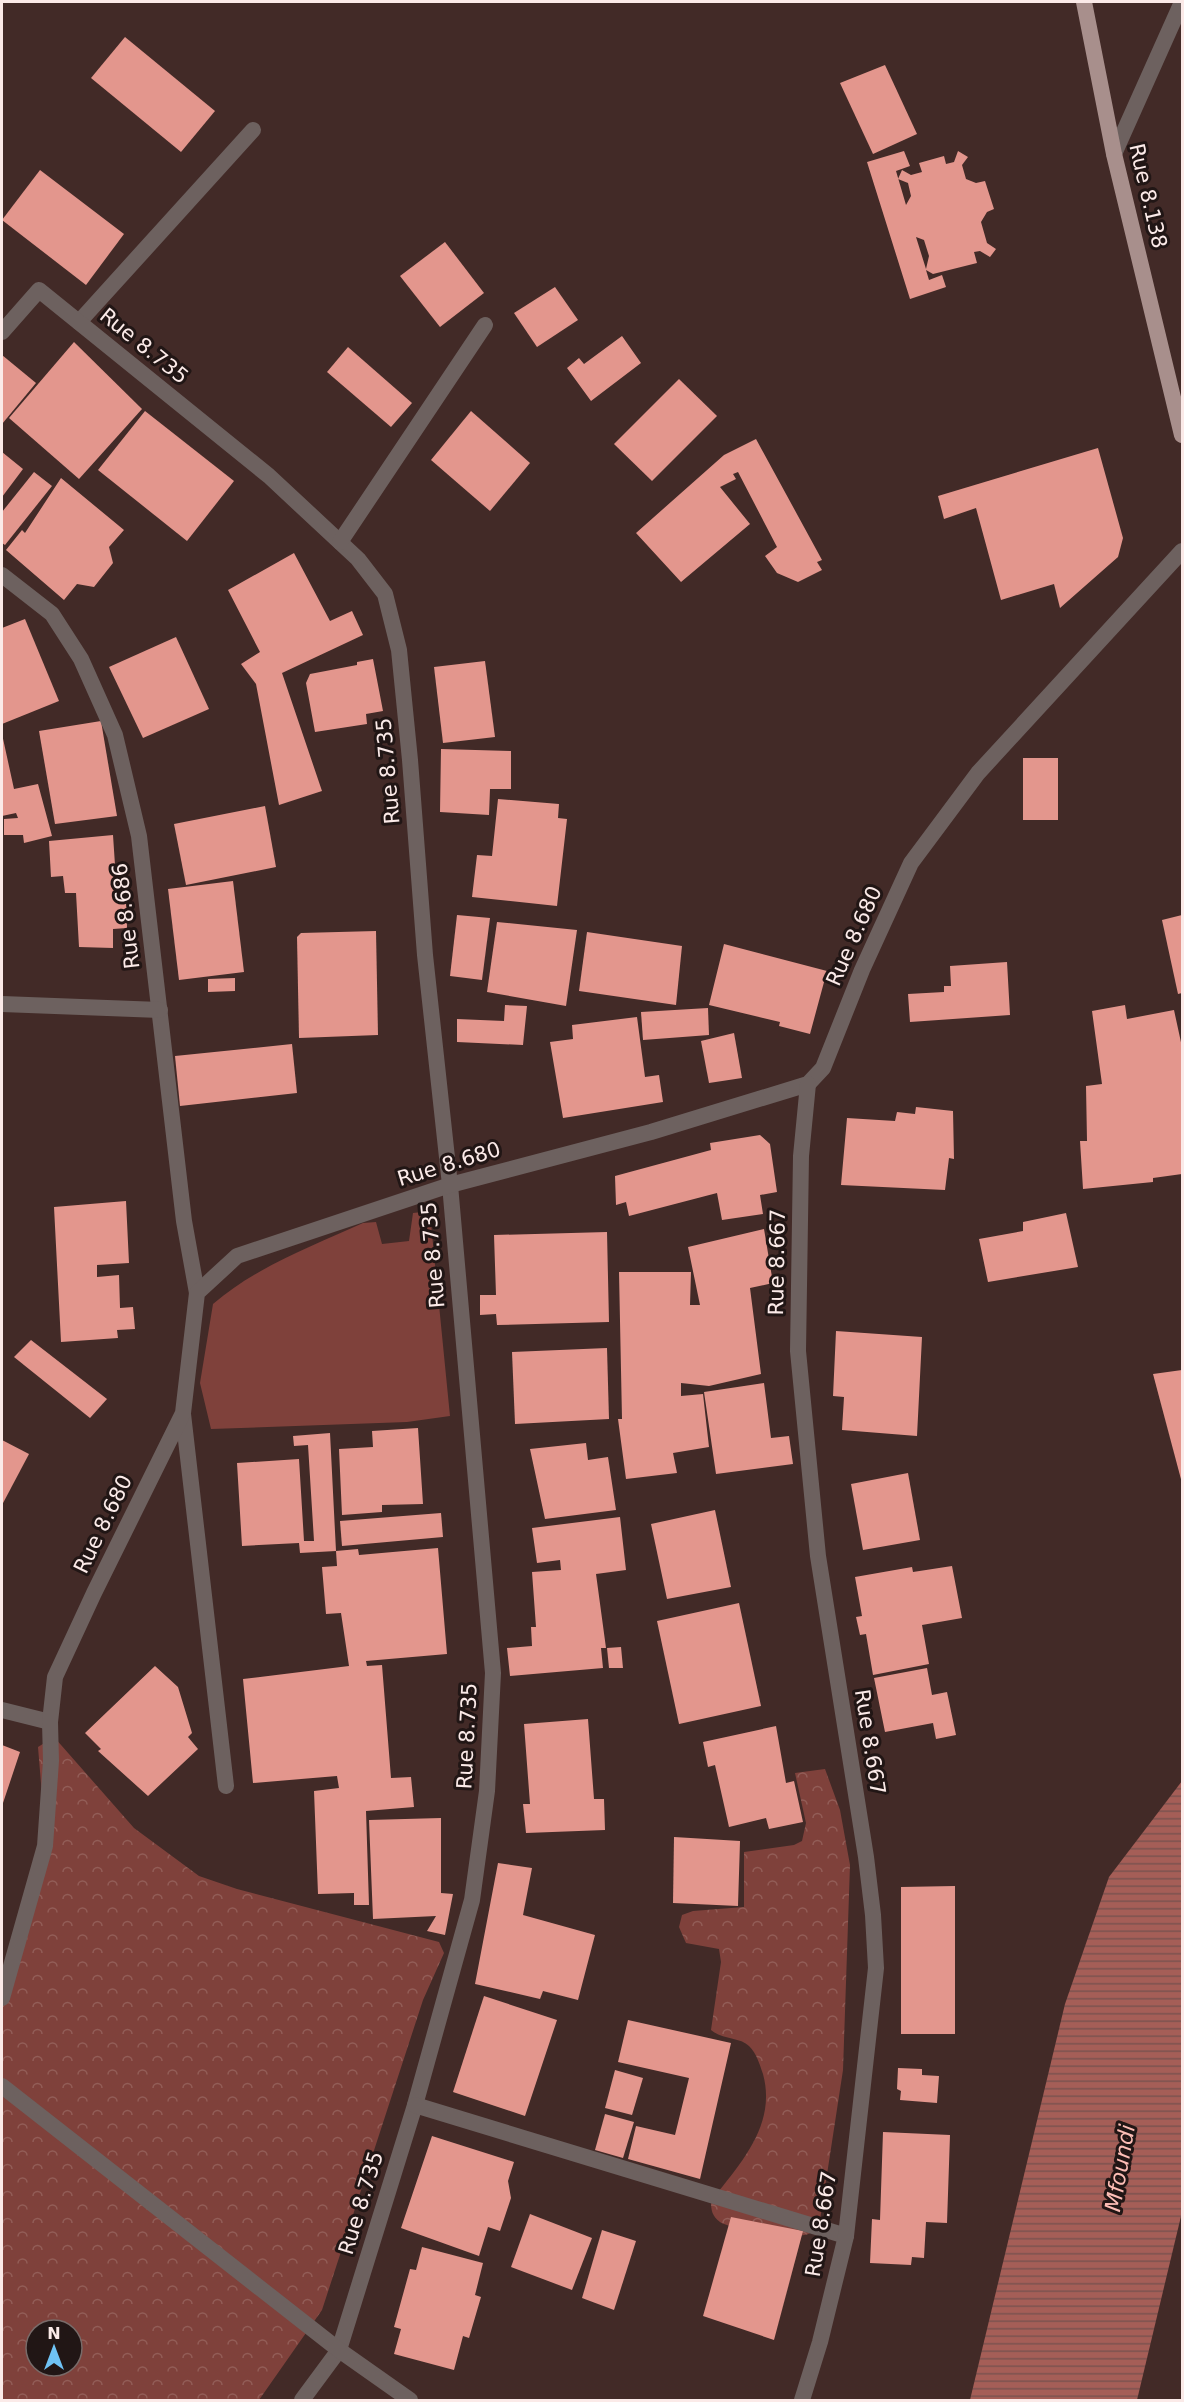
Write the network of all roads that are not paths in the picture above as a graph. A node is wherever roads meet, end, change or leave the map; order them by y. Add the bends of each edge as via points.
1 (1084, 2) edge
2 (1182, 2) edge
3 (253, 130) dead end
4 (1114, 154) junction
5 (79, 322) junction
6 (485, 325) dead end
7 (2, 332) edge
8 (1182, 435) edge
9 (340, 542) junction
10 (1182, 551) edge
11 (2, 575) edge
12 (2, 1004) edge
13 (160, 1010) junction
14 (808, 1084) junction
15 (450, 1185) junction
16 (197, 1293) junction
17 (183, 1413) junction
18 (2, 1710) edge
19 (50, 1722) junction
20 (226, 1786) dead end
21 (2, 1998) edge
22 (2, 2086) edge
23 (415, 2105) junction
24 (846, 2236) junction
25 (339, 2350) junction
26 (302, 2400) edge
27 (410, 2400) edge
28 (802, 2400) edge

1 - 4 main road, Rue 8.138
2 - 4 street
3 - 5 street
4 - 8 main road, Rue 8.138
5 - 7 street, Rue 8.735 via 39,290
5 - 9 street, Rue 8.735 via 269,476
6 - 9 street
9 - 15 street, Rue 8.735 via 385,594 399,650 424,955
10 - 14 street, Rue 8.680 via 978,773 911,863 823,1068
11 - 13 street, Rue 8.686 via 52,614 81,659 115,735 139,836
12 - 13 street
13 - 16 street, Rue 8.686 via 184,1221
14 - 15 street, Rue 8.680 via 651,1132
14 - 24 street, Rue 8.667 via 801,1156 798,1351 818,1557 866,1857 876,1968
15 - 16 street, Rue 8.680 via 237,1256
15 - 23 street, Rue 8.735 via 493,1673 487,1791 472,1900
16 - 17 street, Rue 8.680
17 - 19 street, Rue 8.680 via 55,1677
17 - 20 street
18 - 19 street
19 - 21 street, Rue 8.680 via 45,1846
22 - 25 street
23 - 24 street
23 - 25 street, Rue 8.735
24 - 28 street, Rue 8.667
25 - 26 street, Rue 8.735
25 - 27 street

